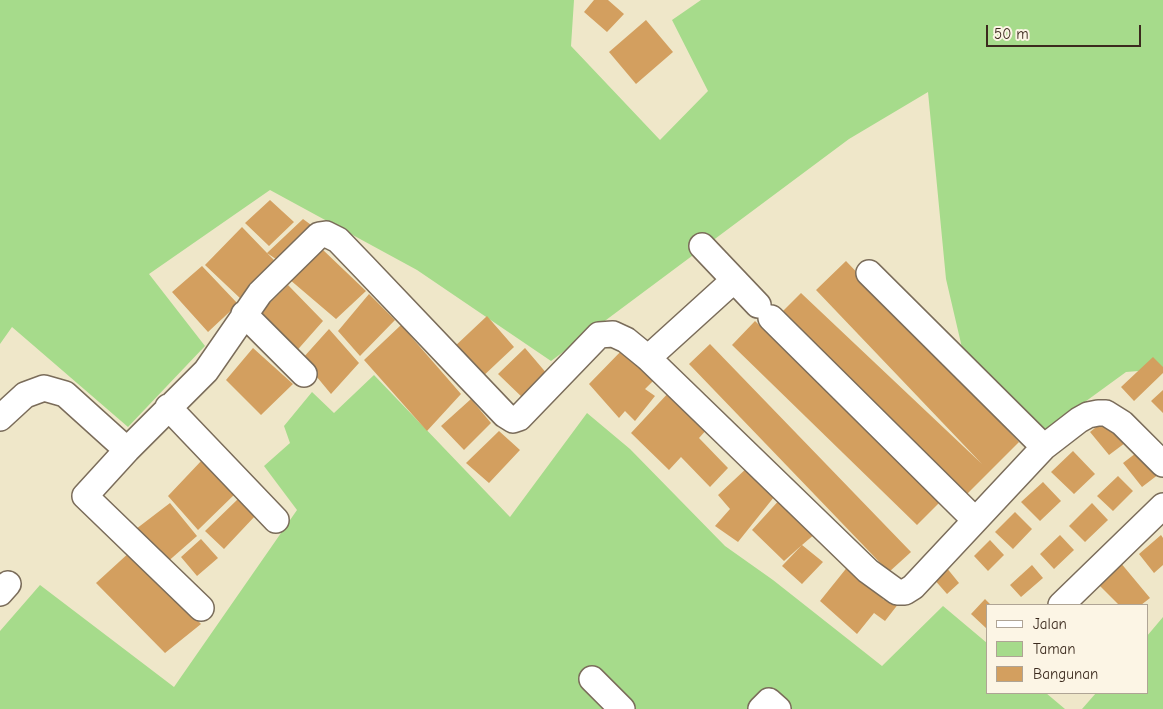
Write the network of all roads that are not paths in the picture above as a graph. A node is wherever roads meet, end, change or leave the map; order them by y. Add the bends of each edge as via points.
1 (702, 246) dead end
2 (869, 273) dead end
3 (734, 280) junction
4 (244, 314) junction
5 (648, 358) junction
6 (304, 374) dead end
7 (168, 407) junction
8 (0, 418) edge
9 (1044, 448) junction
10 (127, 450) junction
11 (1163, 464) edge
12 (1163, 506) edge
13 (276, 520) dead end
14 (975, 520) junction
15 (1062, 604) edge
16 (201, 608) dead end
17 (592, 679) dead end
18 (622, 709) edge
19 (761, 709) edge
20 (778, 709) edge

1 - 3 street
2 - 9 street
3 - 5 street
3 - 14 street
4 - 5 street via 295,258 319,235 326,234 338,240 504,415 513,420 519,418 599,335 613,334 626,340
4 - 6 street
4 - 7 street via 206,371
5 - 14 street via 868,571 897,592 913,587
7 - 10 street
7 - 13 street
8 - 10 street via 25,395 44,388 65,394
9 - 11 street via 1079,420 1088,415 1106,413 1122,423
9 - 14 street
10 - 16 street via 85,496
12 - 15 street
17 - 18 street
19 - 20 street via 769,702

